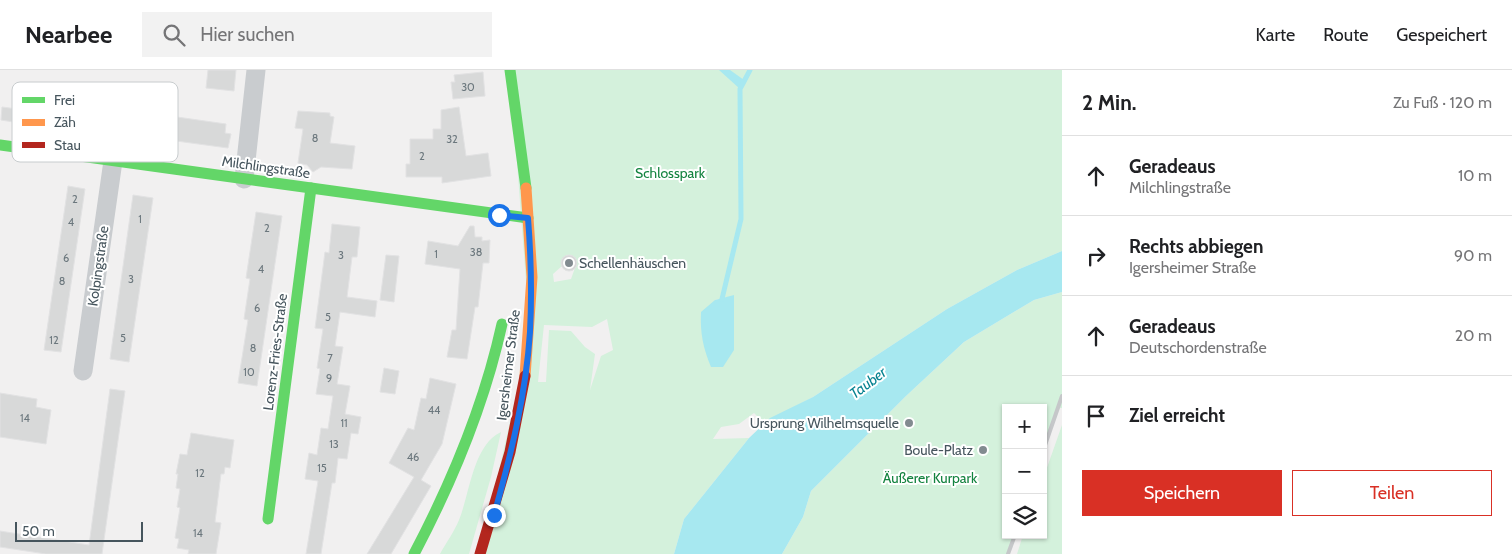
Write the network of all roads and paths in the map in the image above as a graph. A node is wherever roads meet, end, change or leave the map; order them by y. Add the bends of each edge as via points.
1 (256, 70) edge
2 (510, 70) edge
3 (113, 162) edge
4 (127, 162) edge
5 (244, 179) junction
6 (311, 188) junction
7 (528, 218) junction
8 (502, 324) dead end
9 (84, 371) dead end
10 (268, 518) dead end
11 (414, 554) edge
12 (480, 554) edge

1 - 5 street
2 - 7 street, Igersheimer Straße
3 - 9 street, Kolpingstraße
4 - 5 street, Milchlingstraße
5 - 6 street, Milchlingstraße
6 - 7 street, Milchlingstraße
6 - 10 street, Lorenz-Fries-Straße
7 - 12 street, Igersheimer Straße via 532,276 530,334 511,455
8 - 11 street, Igersheimer Straße via 496,354 466,447

